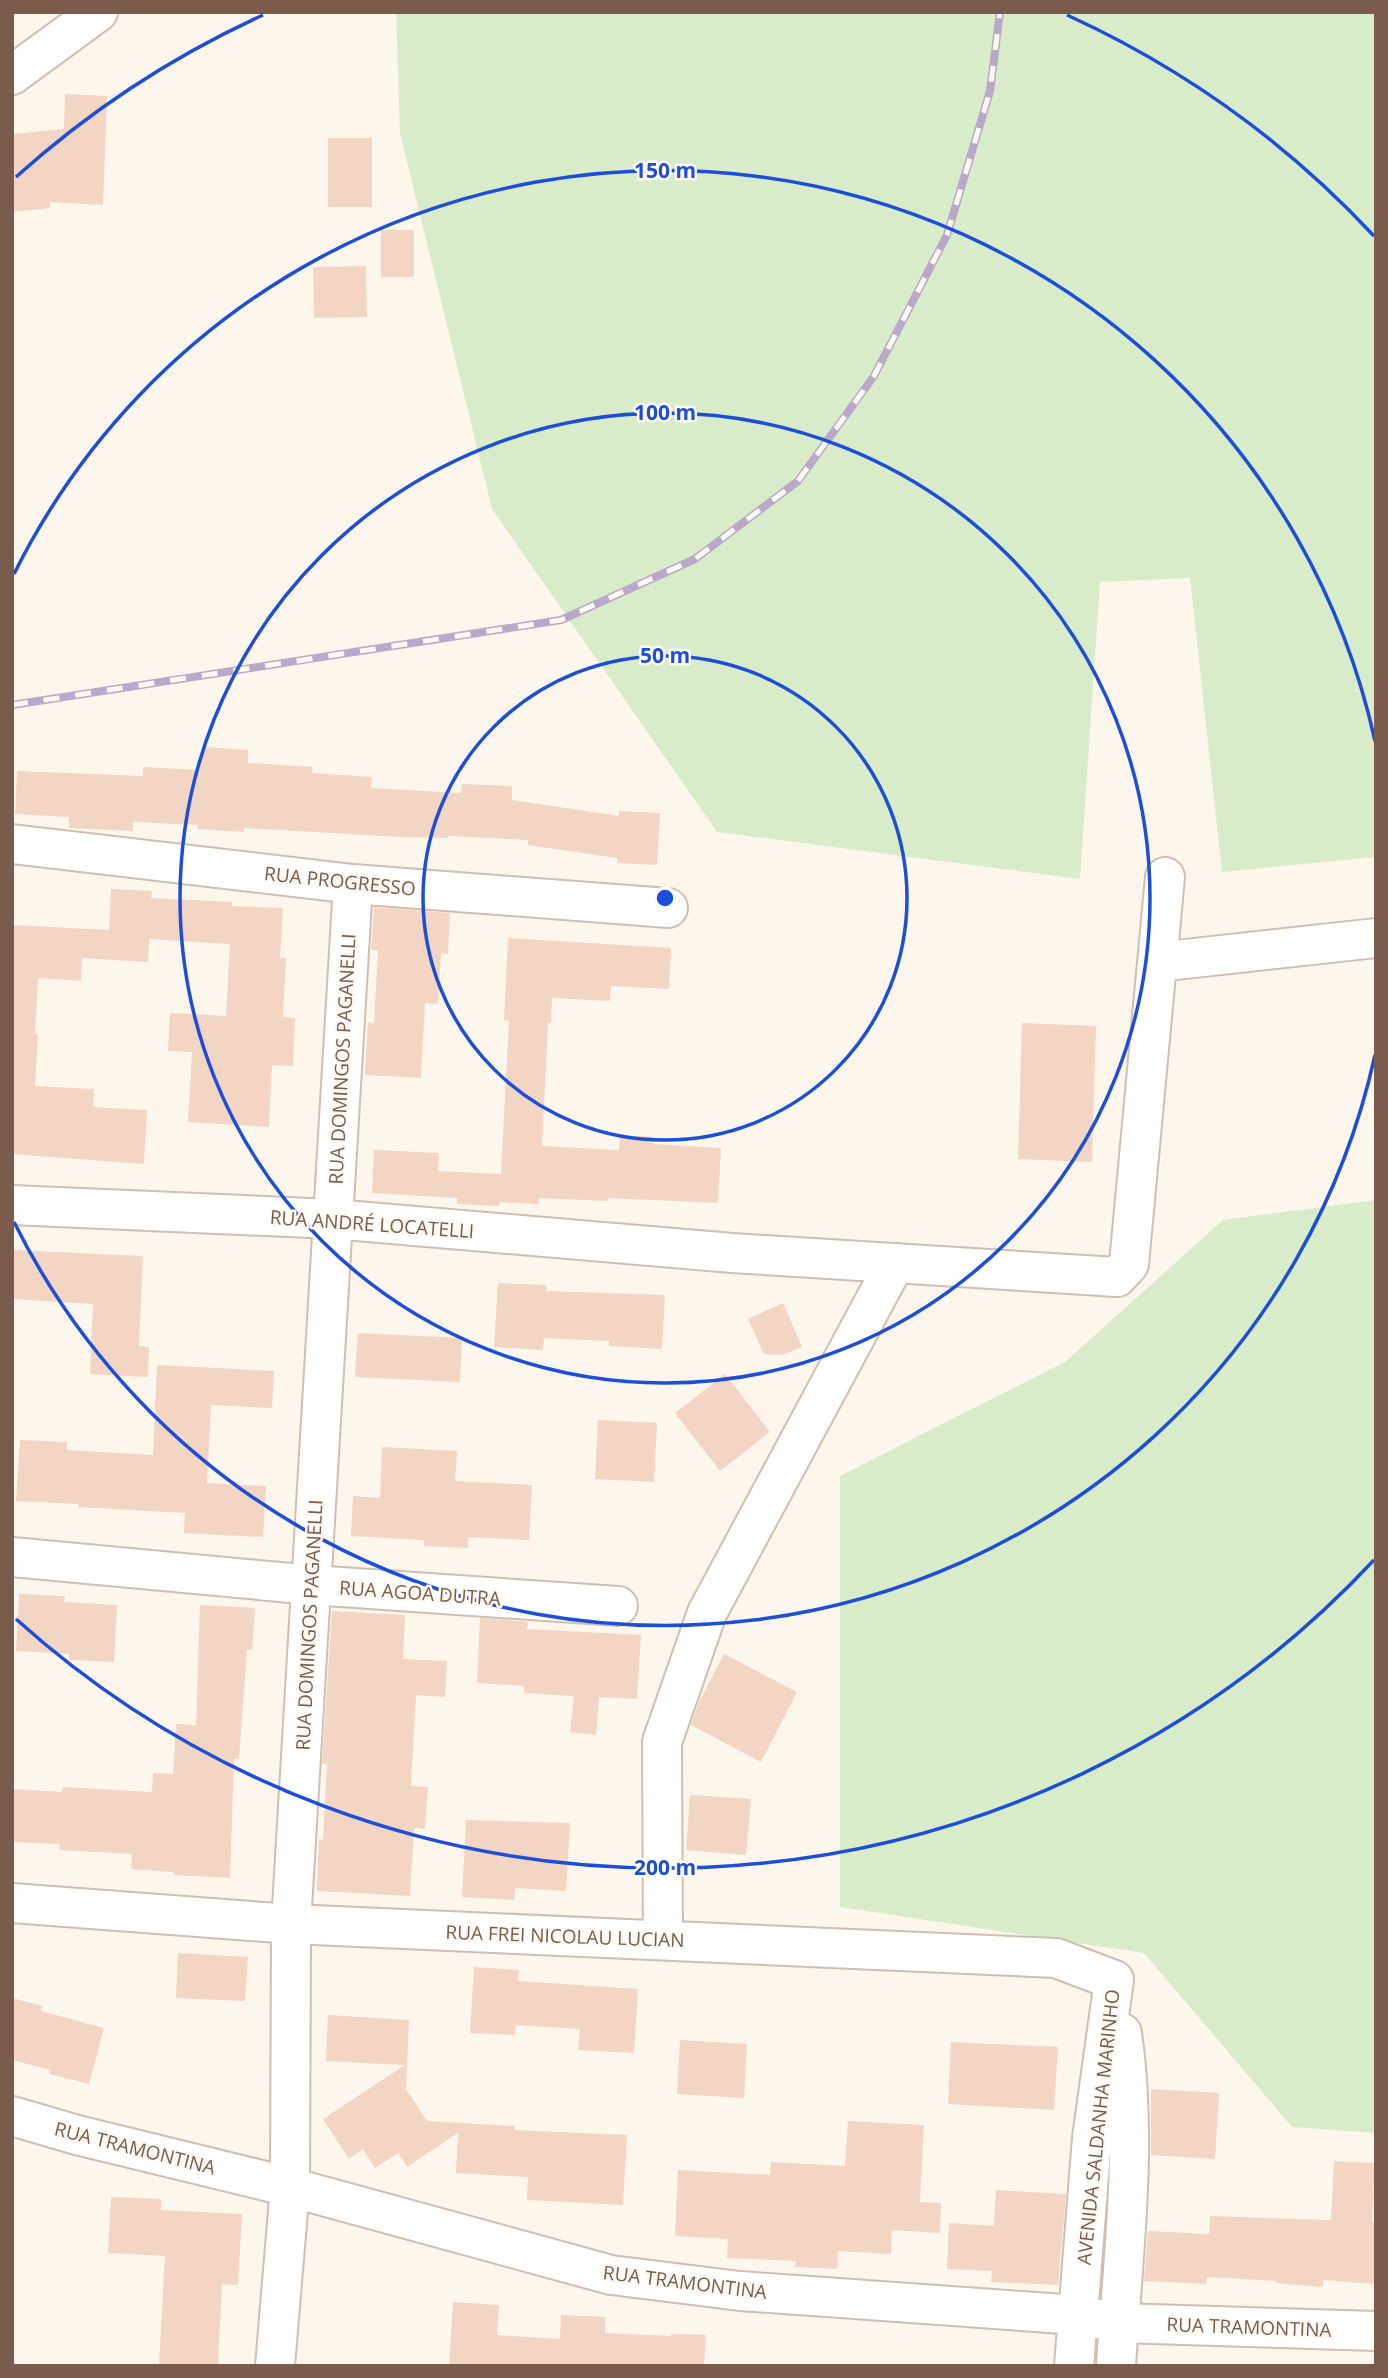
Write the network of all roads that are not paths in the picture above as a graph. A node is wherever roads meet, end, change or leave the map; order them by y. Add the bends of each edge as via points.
1 (98, 12) edge
2 (12, 75) edge
3 (12, 844) edge
4 (1165, 877) dead end
5 (353, 884) junction
6 (668, 908) dead end
7 (1376, 939) edge
8 (1158, 962) junction
9 (12, 1205) edge
10 (333, 1219) junction
11 (895, 1263) junction
12 (12, 1558) edge
13 (312, 1585) junction
14 (618, 1606) dead end
15 (12, 1903) edge
16 (291, 1924) junction
17 (663, 1940) junction
18 (1114, 1980) junction
19 (12, 2116) edge
20 (290, 2187) junction
21 (1078, 2315) junction
22 (1119, 2323) junction
23 (1376, 2331) edge
24 (275, 2366) edge
25 (1074, 2366) edge
26 (1116, 2366) edge

1 - 2 street
3 - 5 street, RUA PROGRESSO
4 - 8 street
5 - 6 street, RUA PROGRESSO
5 - 10 street, RUA DOMINGOS PAGANELLI
7 - 8 street
8 - 11 street, RUA ANDRÉ LOCATELLI via 1129,1264 1118,1277
9 - 10 street, RUA ANDRÉ LOCATELLI
10 - 11 street, RUA ANDRÉ LOCATELLI
10 - 13 street, RUA DOMINGOS PAGANELLI
11 - 17 street via 707,1614 662,1742
12 - 13 street, RUA AGOA DUTRA
13 - 14 street, RUA AGOA DUTRA
13 - 16 street, RUA DOMINGOS PAGANELLI
15 - 16 street, RUA FREI NICOLAU LUCIAN
16 - 17 street, RUA FREI NICOLAU LUCIAN
16 - 20 street, RUA DOMINGOS PAGANELLI
17 - 18 street, RUA FREI NICOLAU LUCIAN via 1056,1958
18 - 21 street, AVENIDA SALDANHA MARINHO via 1092,2138
18 - 22 street, AVENIDA SALDANHA MARINHO via 1126,2058 1130,2144
19 - 20 street, RUA TRAMONTINA
20 - 21 street, RUA TRAMONTINA via 611,2275 740,2291
20 - 24 street, RUA DOMINGOS PAGANELLI
21 - 22 street, RUA TRAMONTINA
21 - 25 street, AVENIDA SALDANHA MARINHO
22 - 23 street, RUA TRAMONTINA
22 - 26 street, AVENIDA SALDANHA MARINHO

